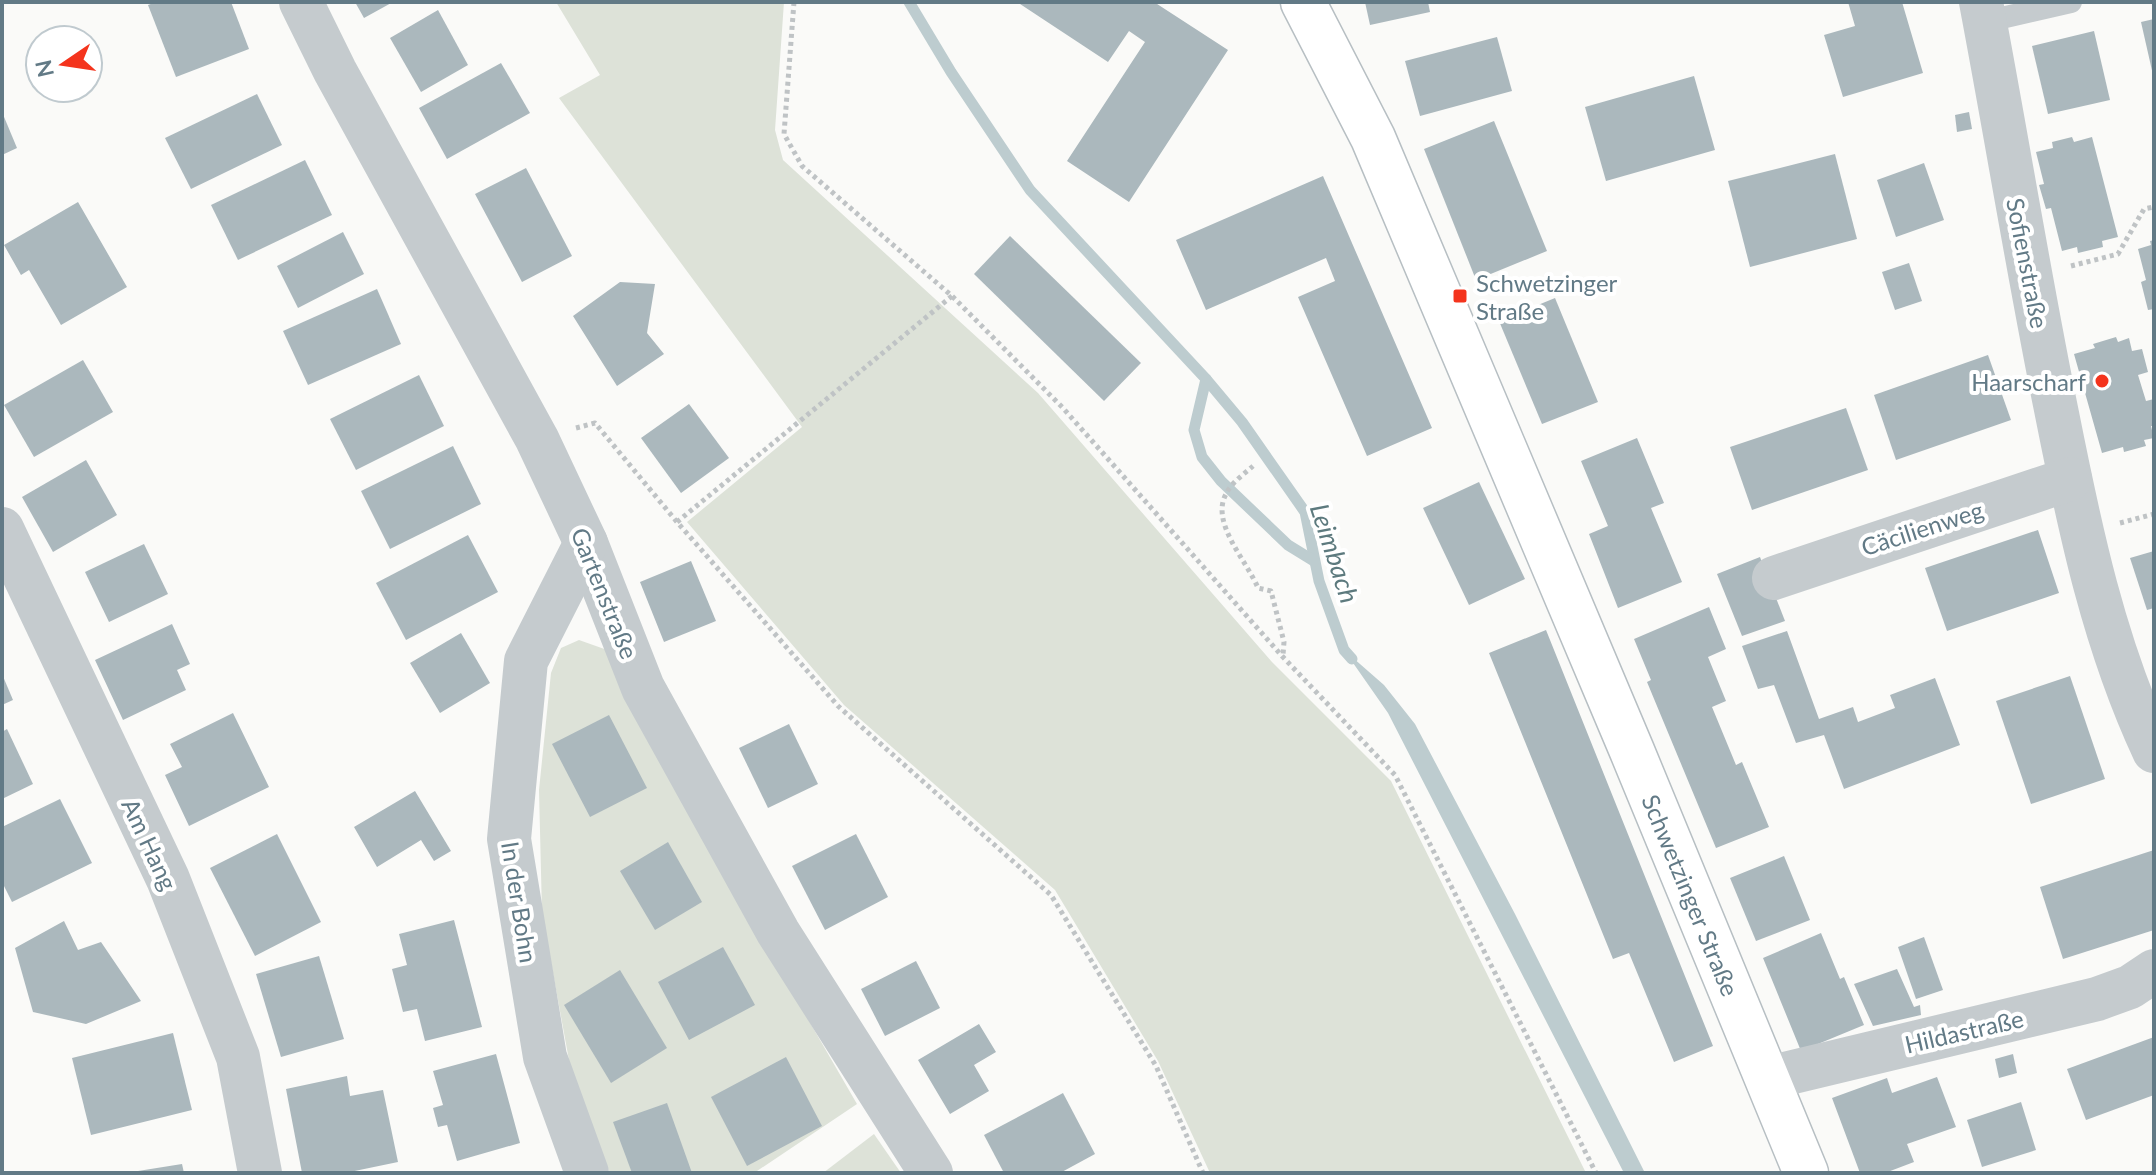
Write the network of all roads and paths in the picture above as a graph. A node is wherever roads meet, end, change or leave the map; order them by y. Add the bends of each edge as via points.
1 (301, 2) edge
2 (794, 2) edge
3 (1303, 2) edge
4 (2071, 2) edge
5 (1982, 12) edge
6 (2154, 207) edge
7 (2029, 277) junction
8 (952, 296) junction
9 (537, 439) junction
10 (1253, 466) dead end
11 (2070, 479) junction
12 (677, 522) junction
13 (2, 529) edge
14 (586, 543) junction
15 (1774, 578) dead end
16 (1282, 656) junction
17 (2154, 751) edge
18 (2154, 971) edge
19 (1768, 1078) junction
20 (260, 1173) edge
21 (587, 1173) edge
22 (931, 1173) edge
23 (1203, 1173) edge
24 (1596, 1173) edge
25 (1806, 1173) edge

1 - 9 street, Gartenstraße
2 - 8 path via 784,134 802,166
3 - 19 street, Schwetzinger Straße via 1373,138
4 - 5 lane
5 - 7 street, Sofienstraße
6 - 7 path via 2144,209 2118,254
7 - 11 street, Sofienstraße
8 - 12 path
8 - 16 path via 1063,408
9 - 12 path via 595,423
9 - 14 street, Gartenstraße
10 - 16 path via 1225,495 1222,510 1232,545 1258,588 1271,591 1284,642
11 - 15 street, Cäcilienweg
11 - 17 street, Sofienstraße via 2096,594
12 - 23 path via 838,706 1051,895 1156,1066
13 - 20 street, Am Hang via 168,879 238,1057
14 - 21 street, In der Bohn via 526,661 509,839 545,1057
14 - 22 street, Gartenstraße via 651,701 778,932
16 - 24 path via 1395,775
18 - 19 street, Hildastraße via 2097,999
19 - 25 street, Schwetzinger Straße

